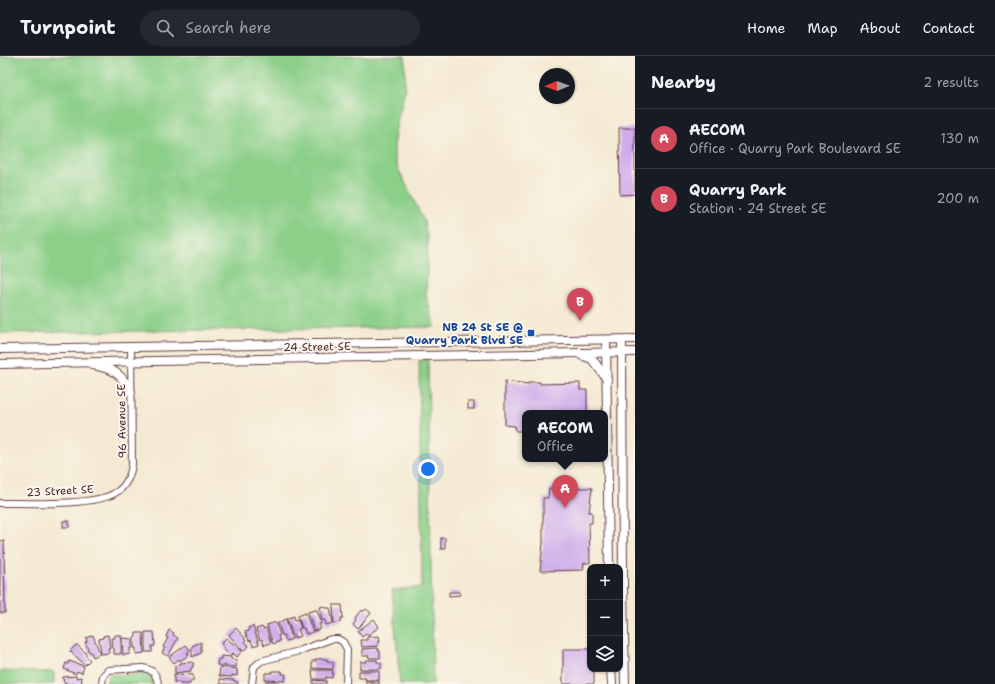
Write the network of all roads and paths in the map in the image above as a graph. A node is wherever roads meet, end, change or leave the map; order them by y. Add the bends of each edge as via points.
1 (635, 339) edge
2 (606, 340) junction
3 (622, 340) junction
4 (131, 347) junction
5 (0, 349) edge
6 (635, 352) edge
7 (607, 353) junction
8 (623, 353) junction
9 (578, 354) junction
10 (131, 361) junction
11 (80, 362) junction
12 (0, 364) edge
13 (608, 379) junction
14 (131, 392) junction
15 (119, 491) joint
16 (0, 503) edge
17 (609, 564) edge
18 (612, 672) edge
19 (102, 684) edge
20 (158, 684) edge
21 (252, 684) edge
22 (346, 684) edge
23 (612, 684) edge
24 (625, 684) edge

1 - 3 main road, 24 Street SE
2 - 3 main road, 24 Street SE
2 - 4 main road, 24 Street SE
2 - 7 main road
3 - 8 main road
4 - 5 main road, 24 Street SE
4 - 10 street, 96 Avenue SE
6 - 8 main road, 24 Street SE
7 - 8 main road, 24 Street SE
7 - 9 main road, 24 Street SE
7 - 13 main road
8 - 24 main road
9 - 10 main road, 24 Street SE
9 - 13 main road via 592,359
10 - 11 main road, 24 Street SE
10 - 14 street, 96 Avenue SE
11 - 12 main road, 24 Street SE
11 - 14 main road via 119,374
13 - 17 main road
14 - 15 street, 96 Avenue SE via 132,465 128,480
15 - 16 street, 23 Street SE via 107,497 80,502
18 - 23 main road
19 - 20 street via 102,676 111,669 143,668 154,673
21 - 22 street via 254,667 261,661 334,639 343,642 347,649

